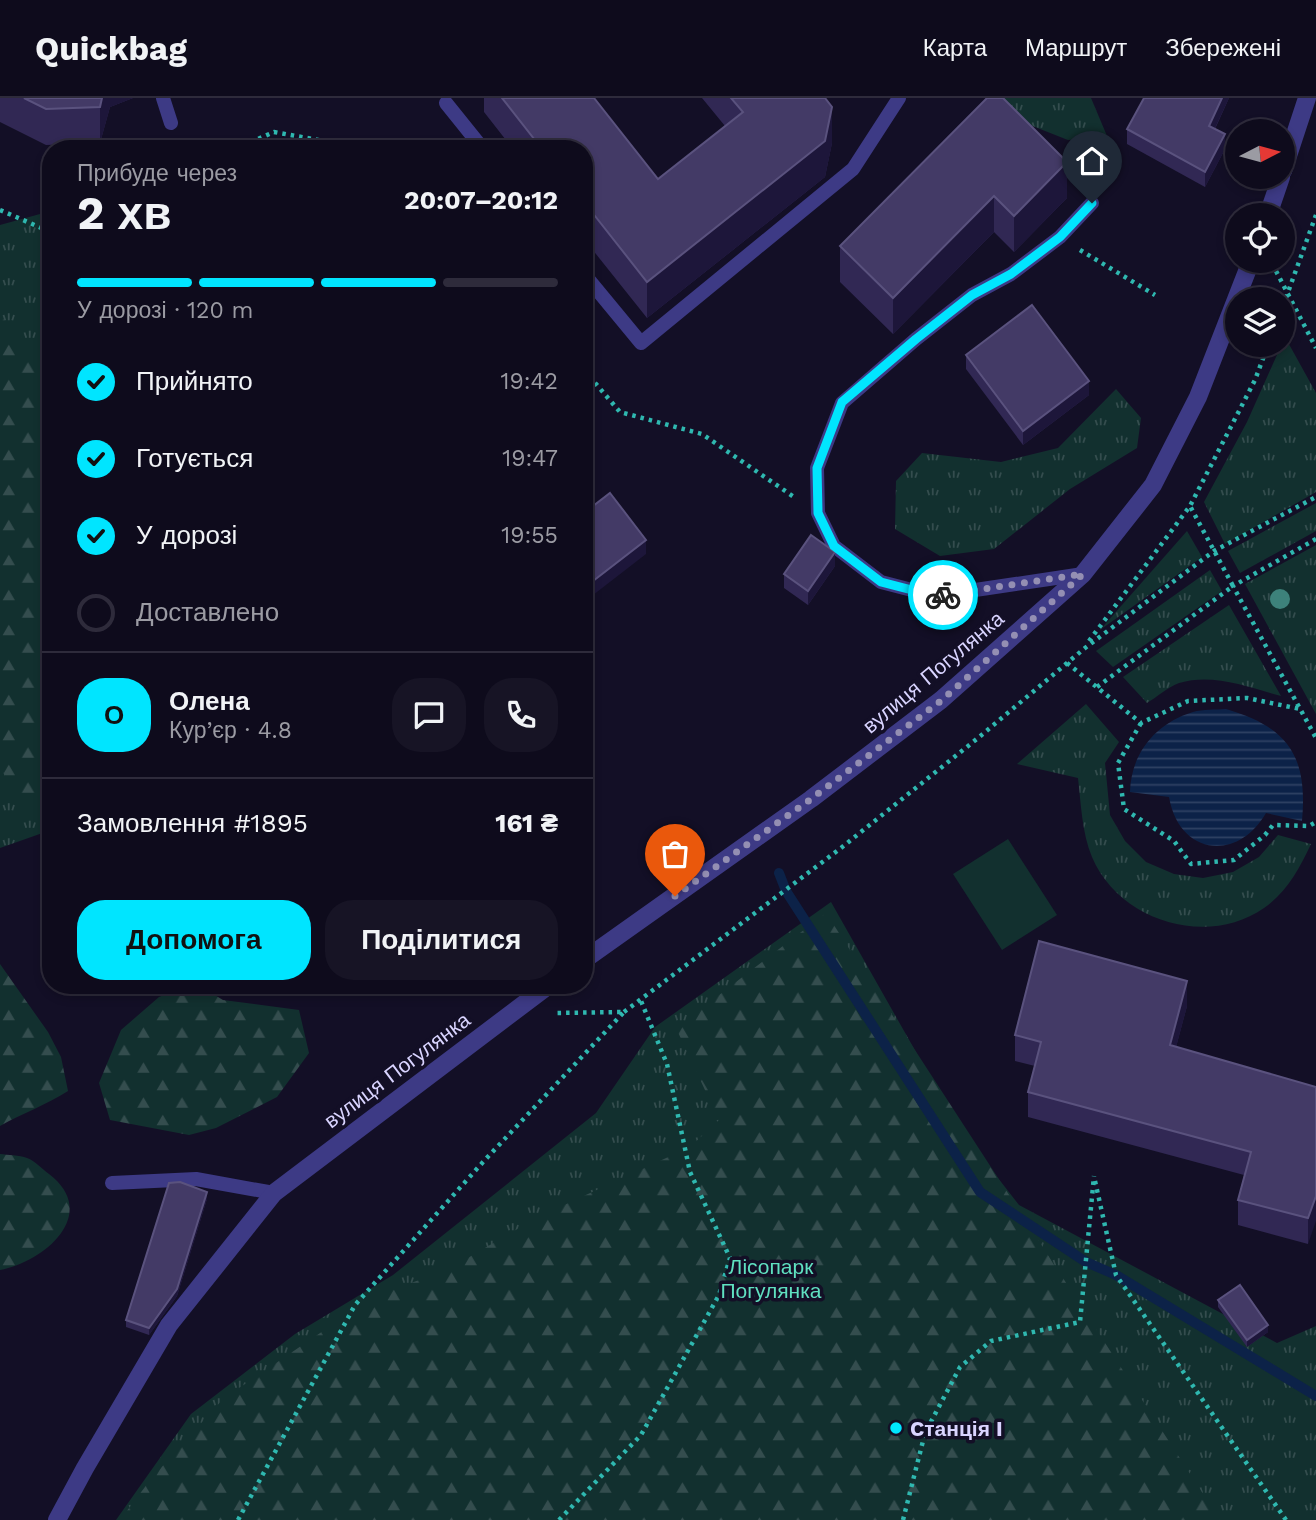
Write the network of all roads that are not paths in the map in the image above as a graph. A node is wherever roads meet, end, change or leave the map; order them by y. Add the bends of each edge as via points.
1 (163, 98) edge
2 (899, 98) edge
3 (1307, 98) edge
4 (446, 103) dead end
5 (172, 123) dead end
6 (1295, 134) edge
7 (476, 140) edge
8 (1092, 203) dead end
9 (1246, 273) edge
10 (593, 285) edge
11 (1083, 574) junction
12 (593, 954) edge
13 (537, 994) edge
14 (112, 1183) dead end
15 (274, 1193) junction
16 (57, 1520) edge

1 - 5 lane
2 - 10 lane via 853,169 641,343
3 - 6 street
4 - 7 lane
8 - 11 lane via 1060,237 1011,274 972,295 842,402 817,468 818,513 834,546 881,582 935,596
9 - 11 street, вулиця Погулянка via 1198,397 1153,485
11 - 12 street, вулиця Погулянка via 942,700
13 - 15 street, вулиця Погулянка
14 - 15 lane via 196,1179
15 - 16 street, вулиця Погулянка via 169,1325

